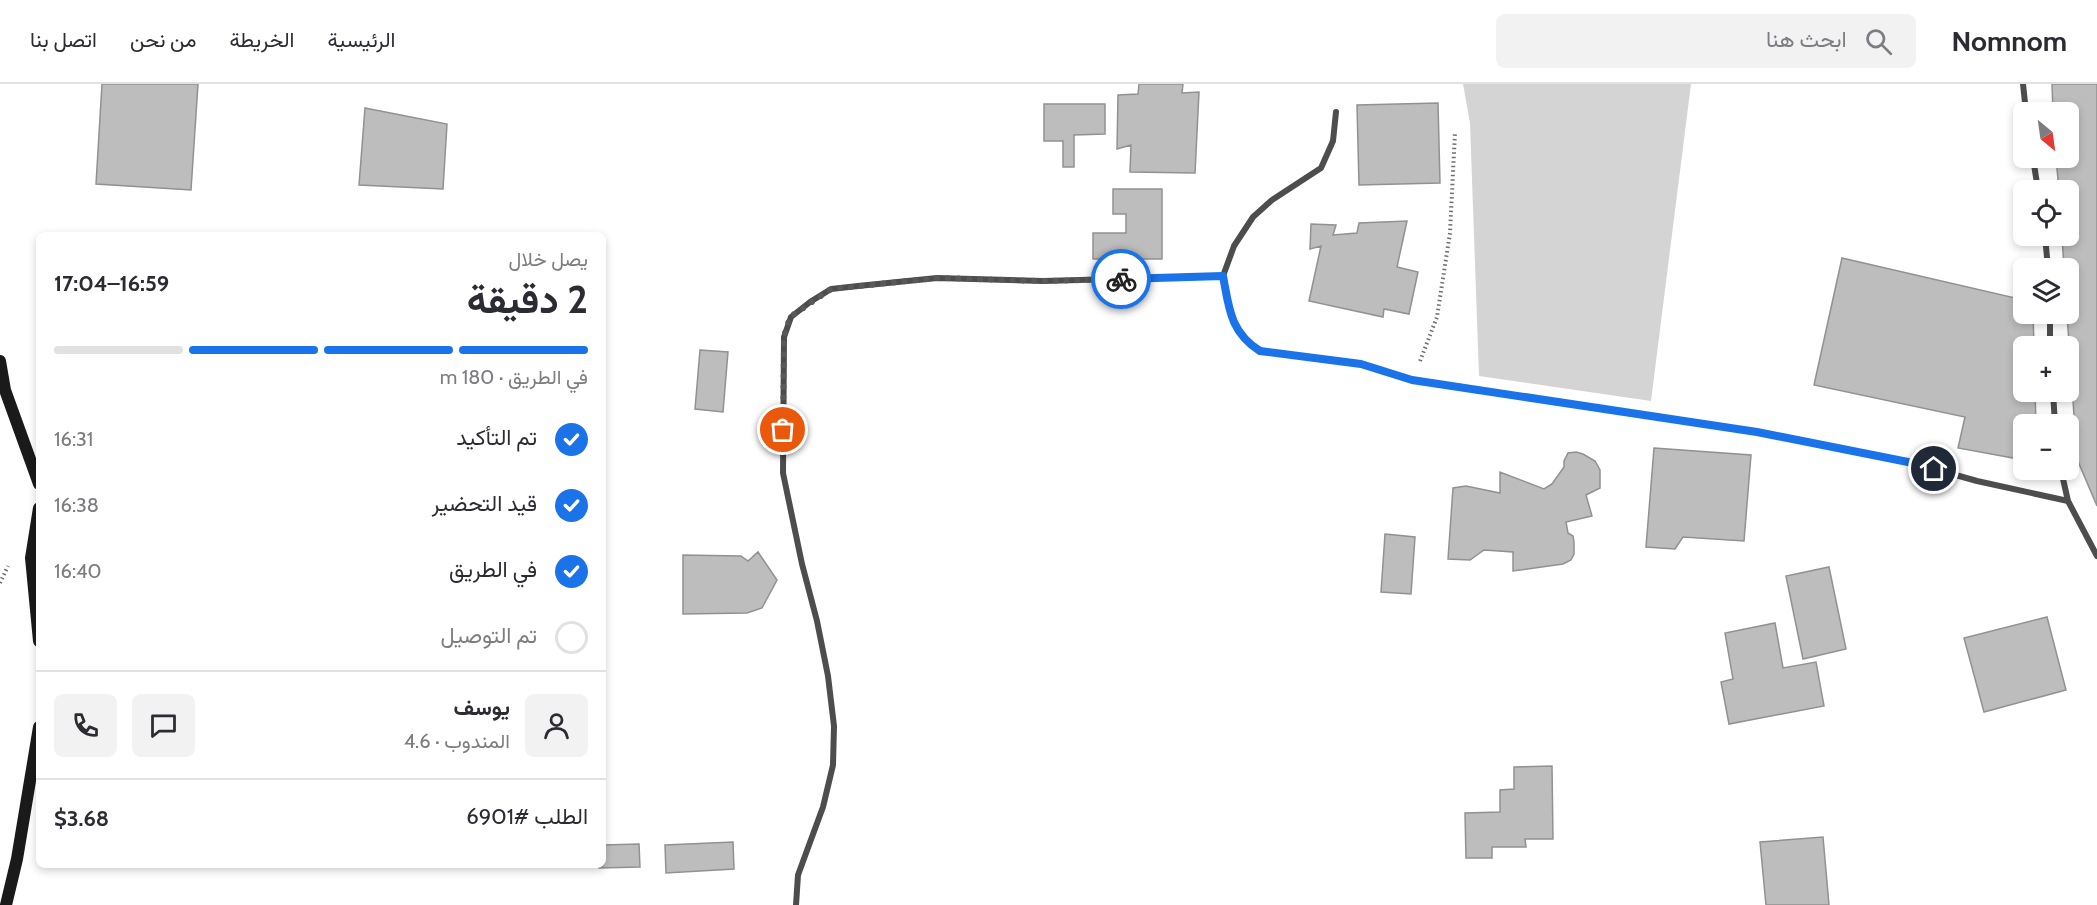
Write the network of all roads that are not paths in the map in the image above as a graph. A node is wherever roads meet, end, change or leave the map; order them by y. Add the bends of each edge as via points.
1 (2023, 84) edge
2 (2025, 102) edge
3 (1336, 112) dead end
4 (1223, 276) junction
5 (0, 363) edge
6 (36, 476) edge
7 (2063, 480) edge
8 (2068, 501) junction
9 (36, 525) edge
10 (2097, 556) edge
11 (36, 613) edge
12 (36, 745) edge
13 (6, 905) edge
14 (796, 905) edge

1 - 2 street
3 - 4 street via 1333,141 1320,168 1254,217 1234,246
4 - 8 street via 1234,325 1260,351 1361,364 1412,380 1757,432 1913,463 1977,482
4 - 14 street via 897,281 831,289 790,317 784,336 783,473 828,676 834,726 833,765 824,807 798,875
5 - 6 street via 5,390
7 - 8 street
8 - 10 street
9 - 11 street via 30,558
12 - 13 street

